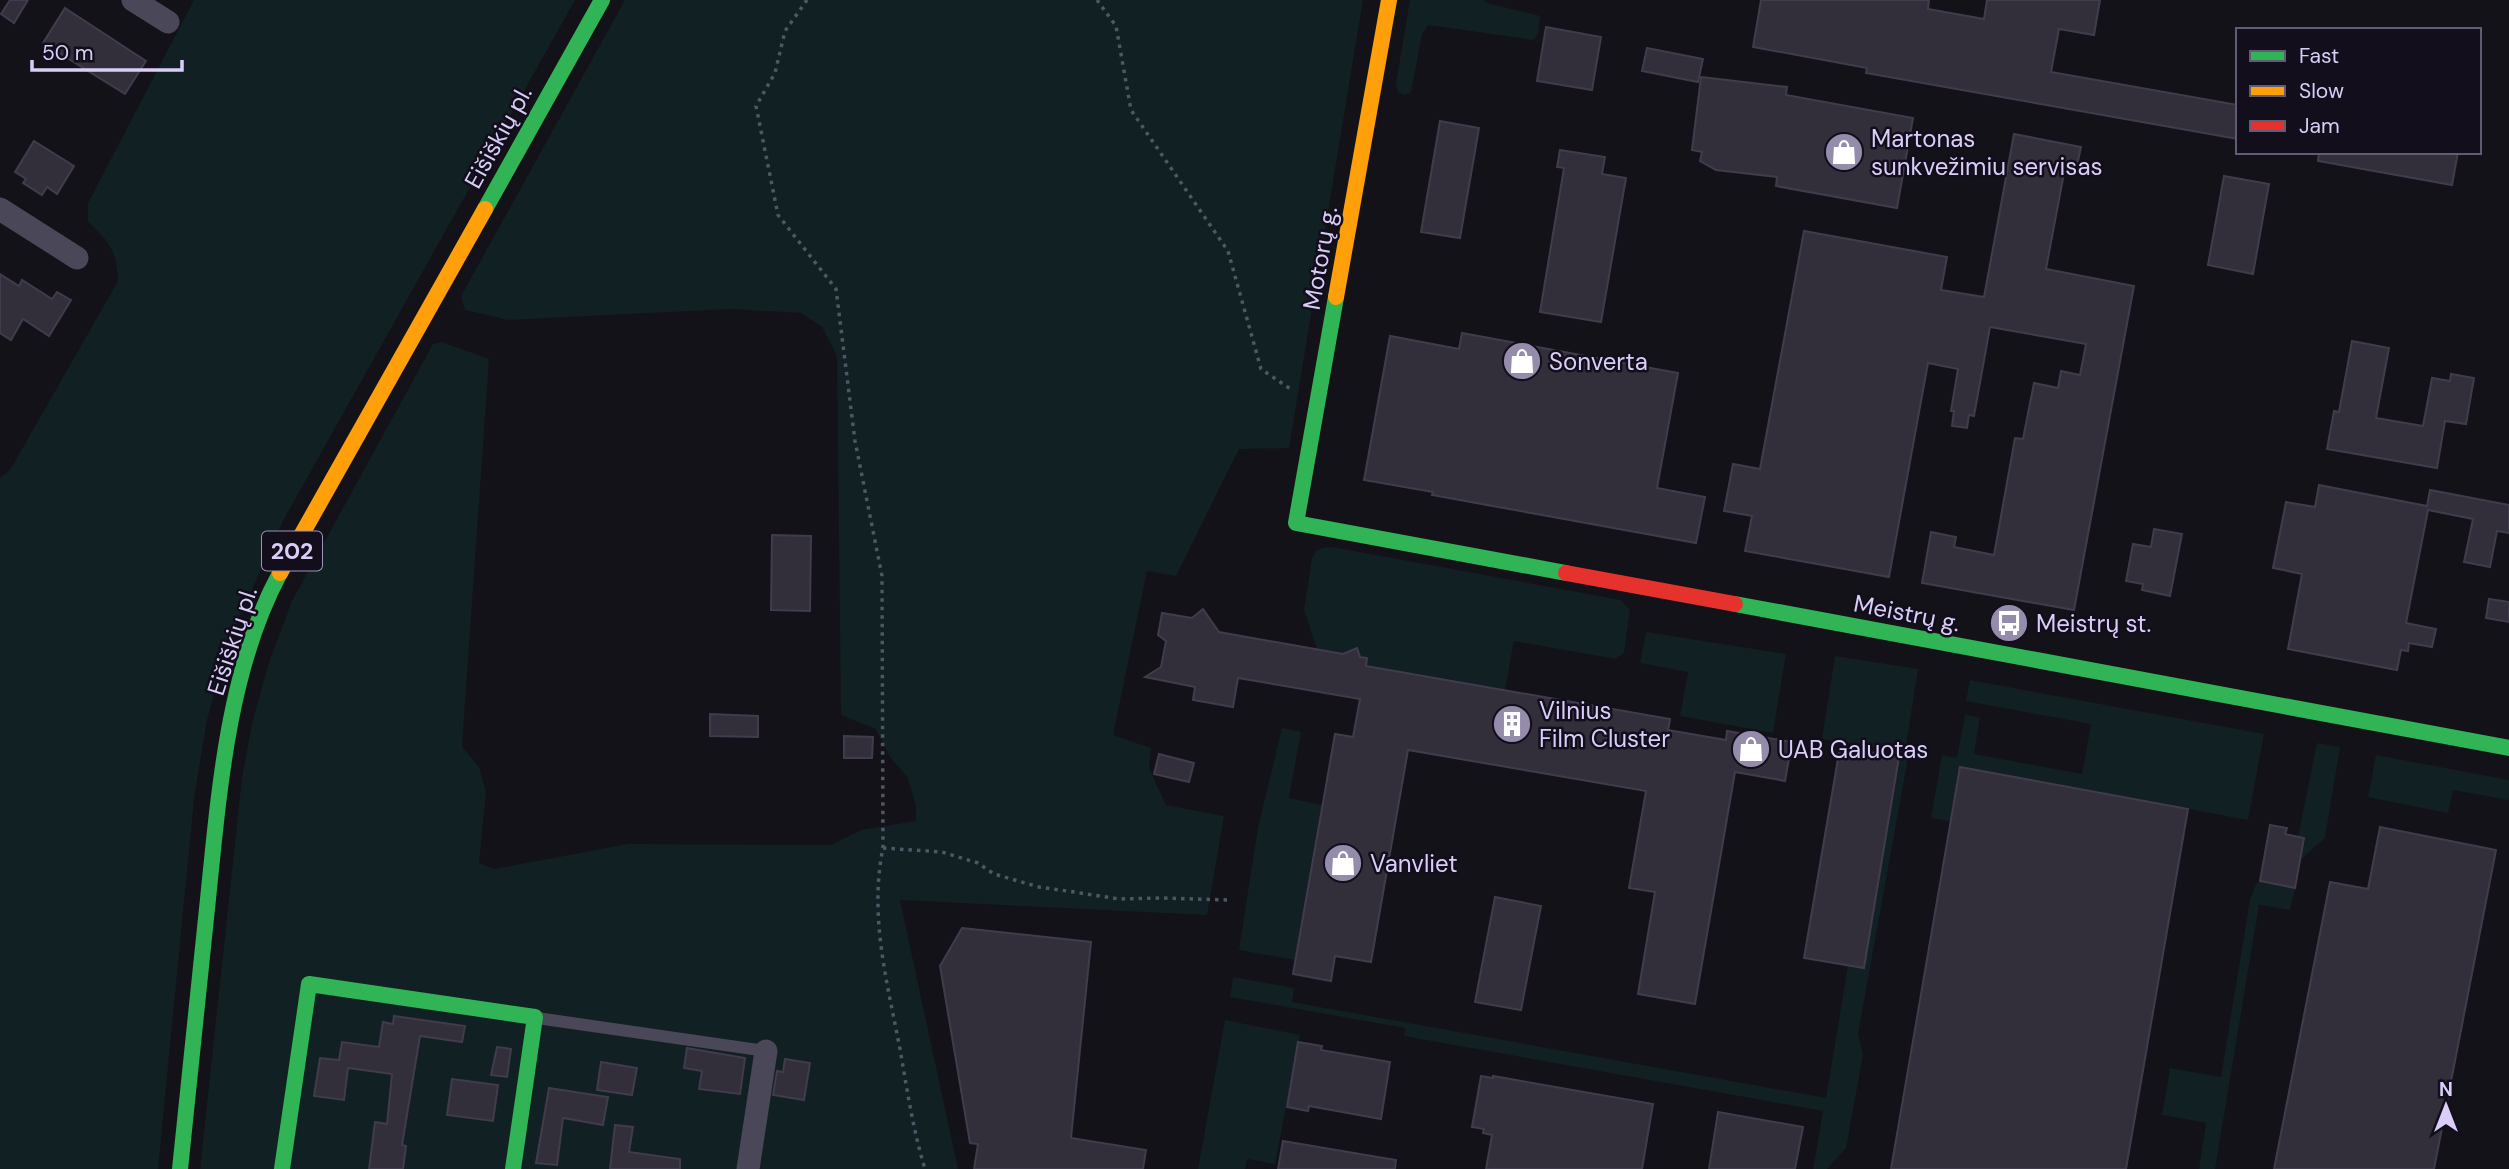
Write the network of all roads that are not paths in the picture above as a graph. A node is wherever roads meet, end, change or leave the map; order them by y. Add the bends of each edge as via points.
1 (133, 0) edge
2 (602, 0) edge
3 (1389, 0) edge
4 (168, 22) dead end
5 (0, 209) edge
6 (77, 258) dead end
7 (1296, 523) joint
8 (2509, 748) edge
9 (535, 1017) junction
10 (765, 1051) joint
11 (180, 1169) edge
12 (282, 1169) edge
13 (513, 1169) edge
14 (748, 1169) edge

1 - 4 street
2 - 11 street, Eišiškių pl. / 202 via 304,528 256,631 241,676 223,770
3 - 7 street, Motorų g.
5 - 6 street
7 - 8 street, Meistrų g.
9 - 10 lane
9 - 12 street via 309,984
9 - 13 street
10 - 14 street

